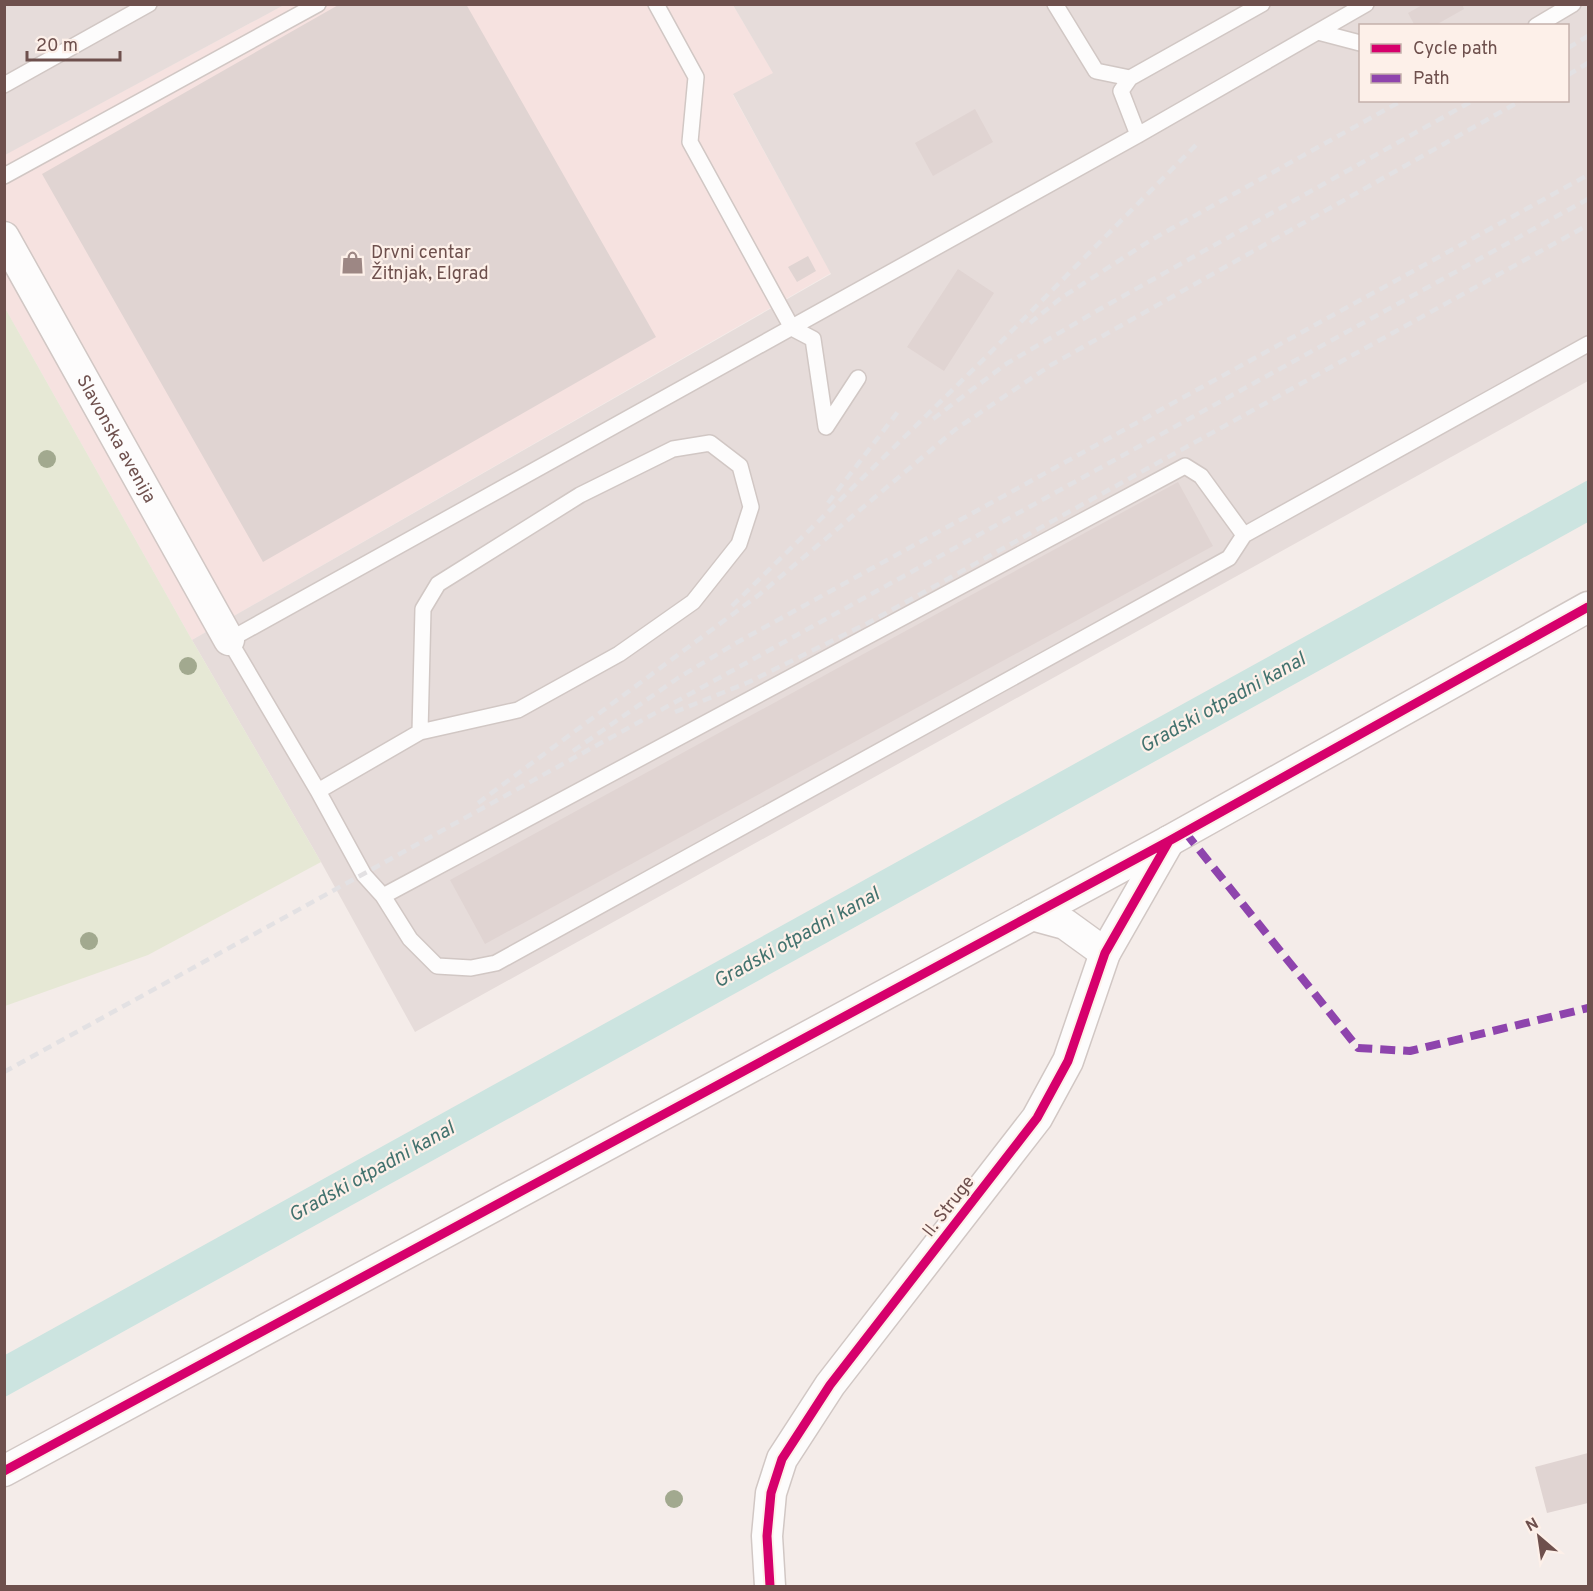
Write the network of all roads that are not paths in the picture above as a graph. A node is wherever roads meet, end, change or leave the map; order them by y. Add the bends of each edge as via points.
1 (149, 4) edge
2 (318, 4) edge
3 (656, 4) edge
4 (1055, 4) edge
5 (1262, 4) edge
6 (1366, 4) edge
7 (1573, 4) edge
8 (1539, 24) edge
9 (1318, 32) junction
10 (1359, 43) edge
11 (1130, 78) junction
12 (4, 85) edge
13 (1138, 135) junction
14 (4, 176) edge
15 (4, 237) edge
16 (792, 328) junction
17 (1588, 344) edge
18 (858, 378) dead end
19 (1244, 535) junction
20 (1588, 607) edge
21 (229, 640) junction
22 (420, 732) junction
23 (318, 791) junction
24 (1169, 841) junction
25 (383, 896) junction
26 (1032, 915) junction
27 (1105, 953) junction
28 (4, 1471) edge
29 (770, 1587) edge

1 - 12 lane
2 - 14 lane
3 - 16 lane via 696,77 690,142
4 - 11 lane via 1096,70
5 - 11 lane
6 - 9 lane
7 - 8 lane
9 - 10 lane
9 - 13 lane
11 - 13 lane via 1121,91
13 - 16 lane
15 - 21 street, Slavonska avenija
16 - 18 lane via 813,339 826,427
16 - 21 lane
17 - 19 lane
19 - 25 lane via 1201,476 1185,466
19 - 25 lane via 1229,558 496,963 471,968 437,966 410,939
20 - 24 street
21 - 23 lane
22 - 22 lane via 518,710 619,654 693,602 740,544 751,507 740,466 710,444 673,449 580,495 438,584 423,609
22 - 23 lane
23 - 25 lane via 364,875
24 - 26 street
24 - 27 street, II. Struge
26 - 27 street via 1065,924
26 - 28 street
27 - 29 street, II. Struge via 1068,1061 1037,1118 830,1385 782,1459 771,1493 767,1536

